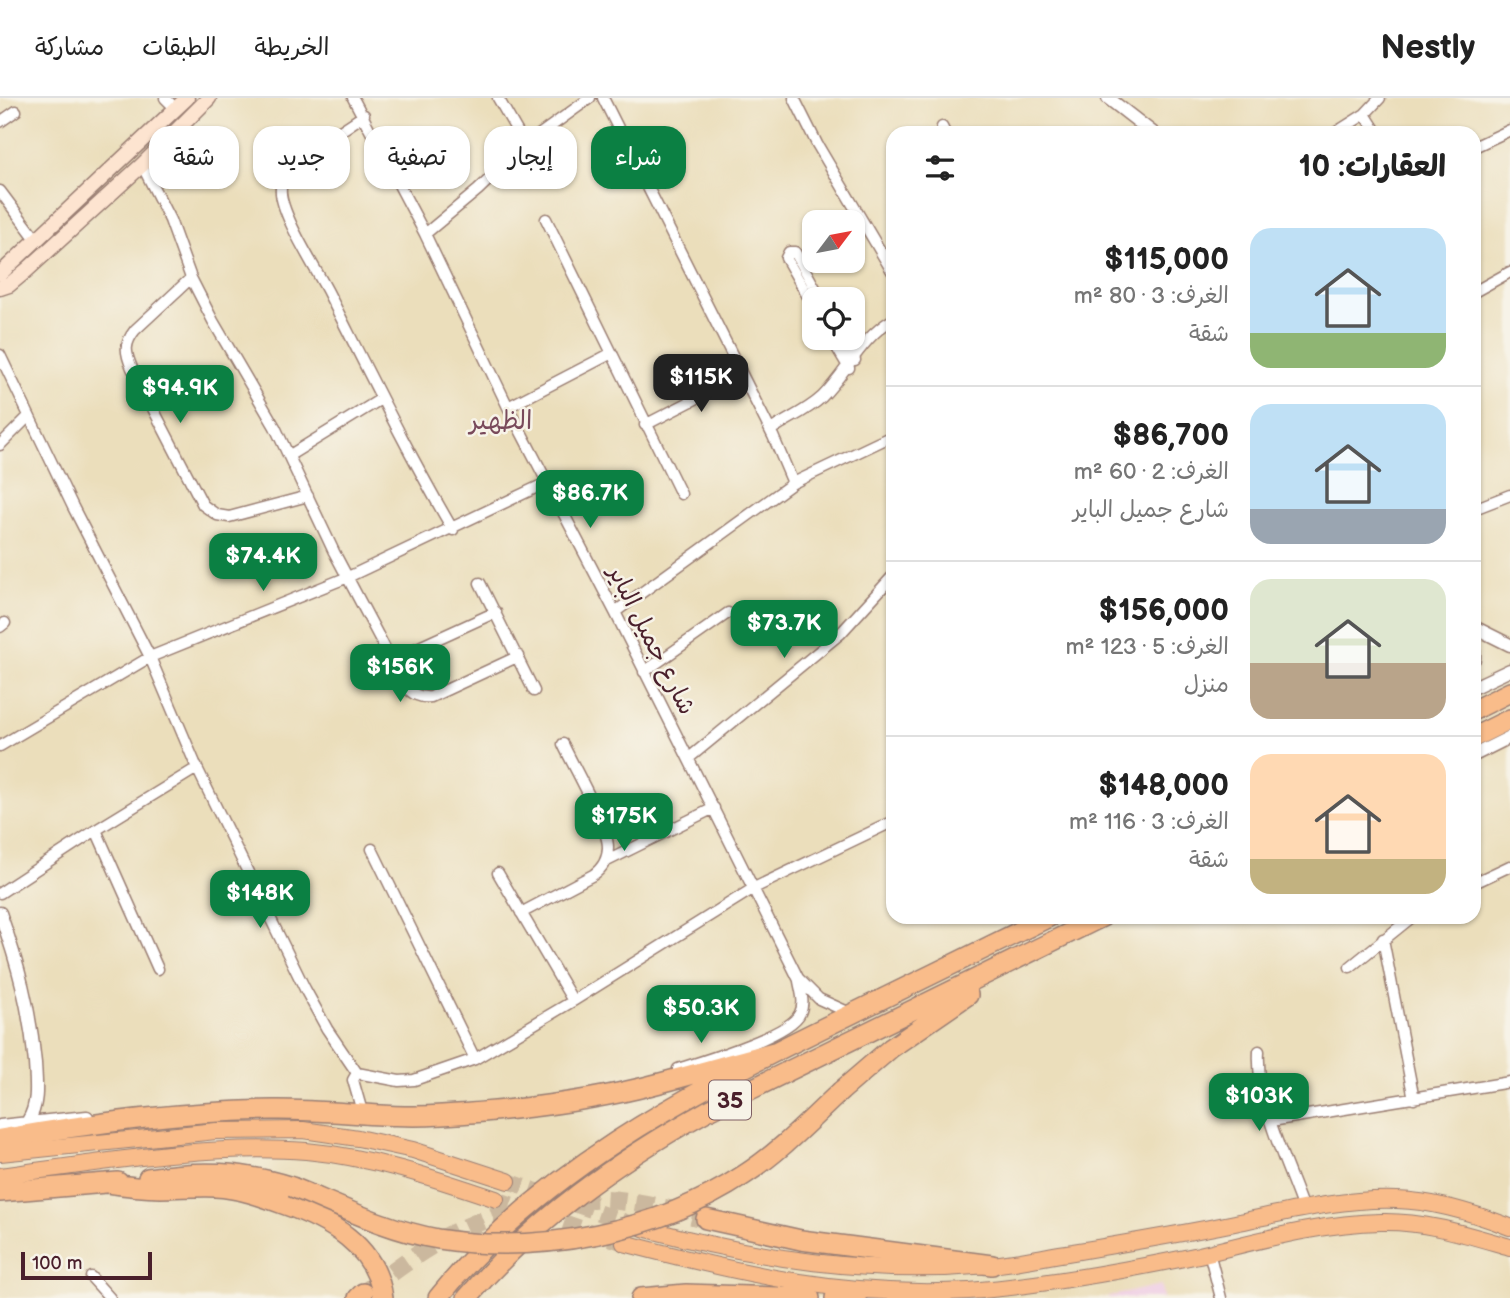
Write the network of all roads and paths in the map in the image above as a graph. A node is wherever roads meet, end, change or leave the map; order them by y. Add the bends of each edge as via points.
1 (187, 98) edge
2 (209, 98) edge
3 (353, 98) edge
4 (498, 98) edge
5 (590, 98) edge
6 (603, 98) edge
7 (794, 98) edge
8 (1109, 98) edge
9 (1380, 98) edge
10 (171, 103) edge
11 (16, 111) dead end
12 (1365, 114) junction
13 (364, 116) junction
14 (0, 122) edge
15 (514, 126) edge
16 (551, 126) edge
17 (1144, 126) edge
18 (1346, 126) edge
19 (1373, 126) edge
20 (1510, 130) edge
21 (1481, 144) edge
22 (142, 166) junction
23 (484, 184) edge
24 (0, 191) edge
25 (546, 219) dead end
26 (425, 234) junction
27 (36, 239) junction
28 (886, 261) edge
29 (1510, 272) edge
30 (0, 275) edge
31 (191, 278) junction
32 (806, 287) edge
33 (812, 287) edge
34 (0, 288) edge
35 (1481, 288) edge
36 (886, 324) edge
37 (886, 332) edge
38 (841, 350) edge
39 (847, 350) edge
40 (612, 353) junction
41 (0, 355) edge
42 (852, 364) junction
43 (742, 375) junction
44 (381, 399) junction
45 (508, 407) junction
46 (29, 416) junction
47 (645, 425) junction
48 (772, 433) junction
49 (886, 439) edge
50 (0, 445) edge
51 (289, 455) junction
52 (548, 482) junction
53 (793, 483) junction
54 (681, 494) dead end
55 (1510, 495) edge
56 (308, 496) junction
57 (1481, 506) edge
58 (453, 530) junction
59 (348, 578) junction
60 (480, 583) dead end
61 (886, 584) edge
62 (496, 612) junction
63 (615, 612) junction
64 (728, 612) dead end
65 (1481, 630) edge
66 (1510, 645) edge
67 (519, 656) junction
68 (150, 657) junction
69 (391, 660) junction
70 (1510, 670) edge
71 (643, 672) junction
72 (1481, 684) edge
73 (534, 691) dead end
74 (1510, 692) edge
75 (1481, 706) edge
76 (1510, 719) edge
77 (1481, 734) edge
78 (1510, 737) edge
79 (563, 744) dead end
80 (0, 746) edge
81 (1481, 752) edge
82 (689, 758) junction
83 (197, 768) junction
84 (714, 808) junction
85 (886, 825) edge
86 (96, 830) junction
87 (372, 849) dead end
88 (605, 862) junction
89 (1510, 866) edge
90 (498, 873) dead end
91 (1481, 880) edge
92 (754, 888) junction
93 (0, 893) edge
94 (0, 913) edge
95 (521, 913) junction
96 (1035, 924) edge
97 (1088, 924) edge
98 (1403, 924) edge
99 (1383, 939) junction
100 (1028, 953) junction
101 (1350, 967) dead end
102 (158, 969) dead end
103 (798, 978) junction
104 (573, 1001) junction
105 (852, 1014) junction
106 (1259, 1051) dead end
107 (774, 1052) junction
108 (475, 1059) junction
109 (357, 1073) junction
110 (1510, 1082) edge
111 (36, 1084) junction
112 (598, 1097) junction
113 (1413, 1099) junction
114 (363, 1115) junction
115 (136, 1118) junction
116 (56, 1119) junction
117 (28, 1121) junction
118 (1271, 1121) junction
119 (0, 1126) edge
120 (0, 1139) edge
121 (0, 1153) edge
122 (0, 1176) edge
123 (508, 1181) tunnel mouth
124 (107, 1183) junction
125 (0, 1192) edge
126 (496, 1199) tunnel mouth
127 (1303, 1209) junction
128 (706, 1219) tunnel mouth
129 (1506, 1223) edge
130 (643, 1228) tunnel mouth
131 (1475, 1237) junction
132 (624, 1243) tunnel mouth
133 (1510, 1247) edge
134 (1209, 1252) junction
135 (1510, 1259) edge
136 (992, 1265) junction
137 (91, 1277) dead end
138 (859, 1292) junction
139 (110, 1298) edge
140 (383, 1298) edge
141 (438, 1298) edge
142 (467, 1298) edge
143 (641, 1298) edge
144 (810, 1298) edge
145 (835, 1298) edge
146 (1221, 1298) edge

1 - 10 main road
2 - 22 main road
3 - 13 street, شارع جميل الباير
4 - 15 street
5 - 16 street
6 - 43 street
7 - 28 street
8 - 17 street
9 - 12 street
10 - 27 main road
11 - 14 street
12 - 18 street
12 - 19 street
13 - 26 street, شارع جميل الباير
13 - 44 street via 300,161 284,181 281,195
20 - 21 street
22 - 31 street via 170,220
22 - 34 main road via 27,270
23 - 26 street
24 - 27 street
25 - 40 street
26 - 45 street, شارع جميل الباير
27 - 30 main road
29 - 35 street
31 - 51 street
31 - 56 street via 135,330 126,349 203,505 229,517
32 - 33 street via 800,271
36 - 42 street via 864,342
37 - 42 street
38 - 42 street
39 - 42 street
40 - 45 street
40 - 47 street
41 - 46 street
42 - 48 street via 820,398
43 - 47 street
43 - 48 street
44 - 51 street
44 - 58 street
45 - 52 street, شارع جميل الباير
46 - 50 street
46 - 68 street
47 - 54 street
48 - 53 street
49 - 53 street
51 - 56 street
52 - 58 street
52 - 63 street, شارع جميل الباير
53 - 63 street
55 - 57 street
56 - 59 street
58 - 59 street
59 - 68 street
59 - 69 street
60 - 62 street
61 - 82 street via 840,634
62 - 67 street
62 - 69 street
63 - 71 street, شارع جميل الباير
64 - 71 street
65 - 66 street
67 - 69 street via 431,697 412,693
67 - 73 street
68 - 80 street
68 - 83 street
70 - 72 street
71 - 82 street, شارع جميل الباير
74 - 75 highway
76 - 77 highway
78 - 81 street
79 - 88 street via 606,835
82 - 84 street, شارع جميل الباير
83 - 86 street
83 - 109 street via 305,989
84 - 88 street
84 - 92 street, شارع جميل الباير
85 - 92 street
86 - 93 street
86 - 102 street
87 - 108 street
88 - 95 street via 593,876
89 - 91 street
90 - 95 street
92 - 103 street, شارع جميل الباير
92 - 104 street
94 - 111 street via 26,997
95 - 104 street
96 - 105 highway, 35
97 - 100 highway, 35
98 - 99 street
99 - 101 street
99 - 113 street
100 - 124 highway, bridge via 908,1035 769,1157 713,1194 650,1219 581,1237 509,1244 437,1239 248,1175 186,1173
100 - 142 highway, 35 via 655,1141 555,1210
103 - 105 street, شارع جميل الباير via 819,999
103 - 112 street, شارع جميل الباير via 802,1009 786,1028 703,1061 612,1088
104 - 108 street
105 - 107 highway, 35
106 - 118 street via 1260,1086
107 - 112 highway
107 - 141 highway, 35 via 648,1120 590,1158 500,1230
108 - 109 street via 414,1080
109 - 114 street via 353,1080
110 - 113 street
111 - 116 street via 44,1108
111 - 117 street via 35,1110
112 - 114 highway via 465,1114
113 - 118 street
114 - 115 highway via 275,1110
115 - 116 street
115 - 120 highway
116 - 117 street
117 - 119 street
118 - 127 street
121 - 123 main road via 191,1133 303,1130 384,1142
122 - 126 main road via 208,1151 272,1149 400,1168
124 - 125 highway
124 - 140 highway via 236,1189 302,1210 356,1244 376,1270
127 - 129 main road via 1354,1200 1399,1200
127 - 136 main road
128 - 136 highway via 800,1240
130 - 136 main road via 713,1247 830,1266 929,1269
131 - 133 main road
131 - 134 main road via 1433,1226 1381,1222 1308,1231
131 - 135 main road
132 - 138 main road via 737,1272
134 - 138 main road via 1087,1276 968,1291
134 - 146 street
137 - 139 street
138 - 145 highway
143 - 144 highway via 686,1294

